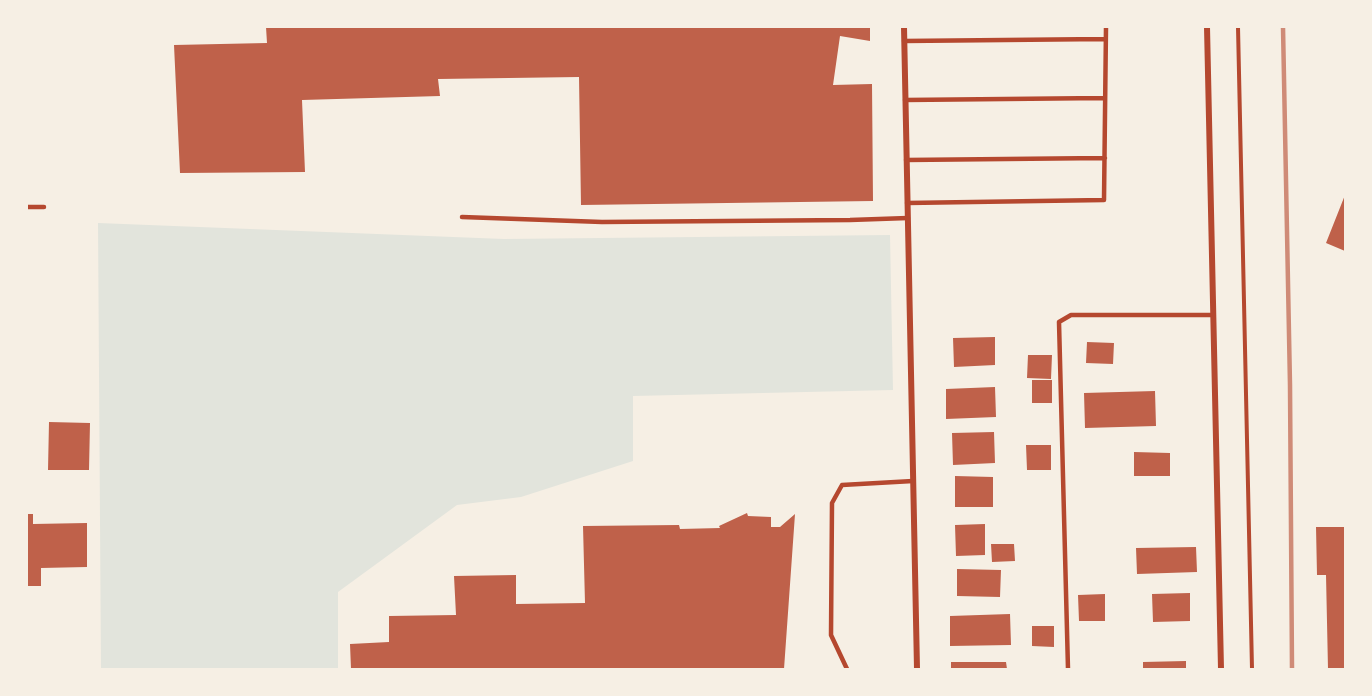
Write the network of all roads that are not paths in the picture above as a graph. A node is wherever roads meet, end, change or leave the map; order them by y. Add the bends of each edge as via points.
1 (904, 27) edge
2 (1106, 27) edge
3 (1207, 27) edge
4 (1105, 39) junction
5 (904, 41) junction
6 (1105, 98) junction
7 (905, 100) junction
8 (1105, 158) junction
9 (906, 160) junction
10 (908, 203) junction
11 (27, 207) edge
12 (44, 207) dead end
13 (462, 217) dead end
14 (908, 218) junction
15 (1213, 315) junction
16 (913, 481) junction
17 (846, 669) edge
18 (917, 669) edge
19 (1068, 669) edge
20 (1221, 669) edge

1 - 5 street
2 - 4 lane
3 - 15 street
4 - 5 lane
4 - 6 lane
5 - 7 street
6 - 7 lane
6 - 8 lane
7 - 9 street
8 - 9 lane
8 - 10 lane via 1104,200
9 - 10 street
10 - 14 street
11 - 12 lane
13 - 14 lane via 602,222
14 - 16 street
15 - 19 lane via 1071,315 1059,322
15 - 20 street
16 - 17 lane via 842,484 832,503 831,635
16 - 18 street

